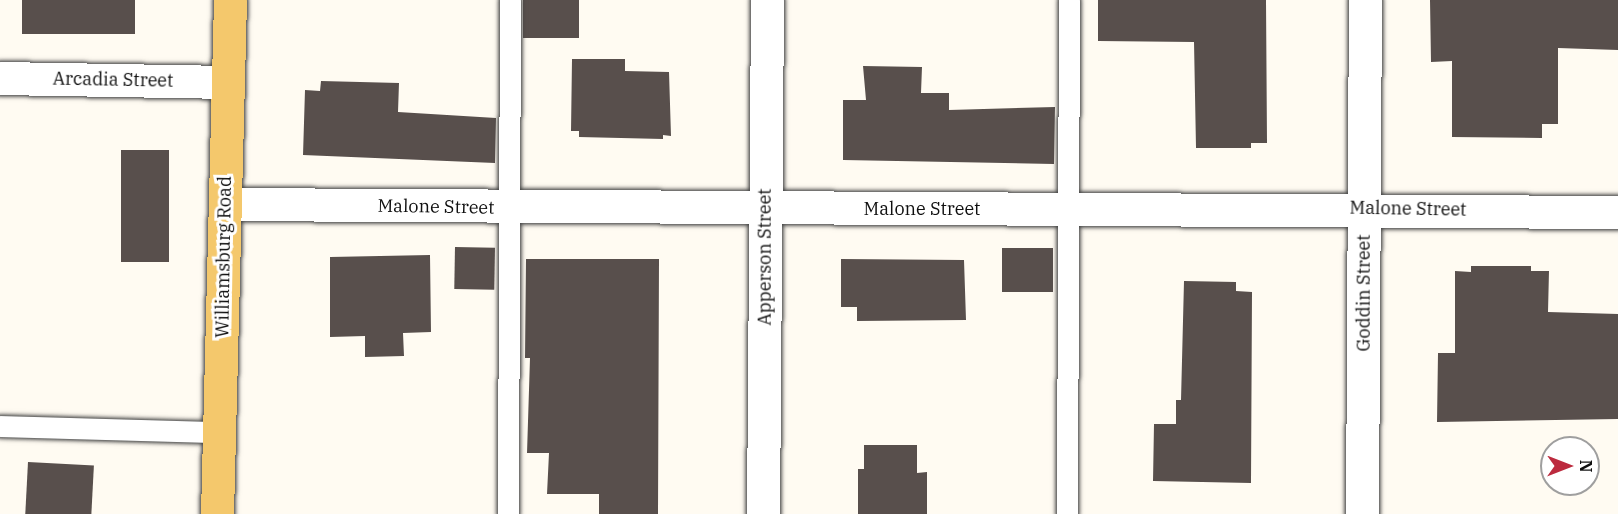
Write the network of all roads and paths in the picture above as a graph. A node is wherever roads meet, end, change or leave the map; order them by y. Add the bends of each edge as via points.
1 (230, 0) edge
2 (510, 0) edge
3 (767, 0) edge
4 (1069, 0) edge
5 (1365, 0) edge
6 (0, 78) edge
7 (227, 82) junction
8 (225, 204) junction
9 (509, 208) junction
10 (765, 209) junction
11 (1069, 209) junction
12 (1364, 209) junction
13 (1618, 212) edge
14 (0, 426) edge
15 (219, 432) junction
16 (217, 514) edge
17 (508, 514) edge
18 (763, 514) edge
19 (1067, 514) edge
20 (1362, 514) edge

1 - 7 main road, Williamsburg Road
2 - 9 lane
3 - 10 street, Apperson Street
4 - 11 lane
5 - 12 street, Goddin Street
6 - 7 street, Arcadia Street
7 - 8 main road, Williamsburg Road
8 - 9 street, Malone Street
8 - 15 main road, Williamsburg Road
9 - 10 street, Malone Street
9 - 17 lane
10 - 11 street, Malone Street
10 - 18 street, Apperson Street
11 - 12 street, Malone Street
11 - 19 lane
12 - 13 street, Malone Street
12 - 20 street, Goddin Street
14 - 15 lane
15 - 16 main road, Williamsburg Road

